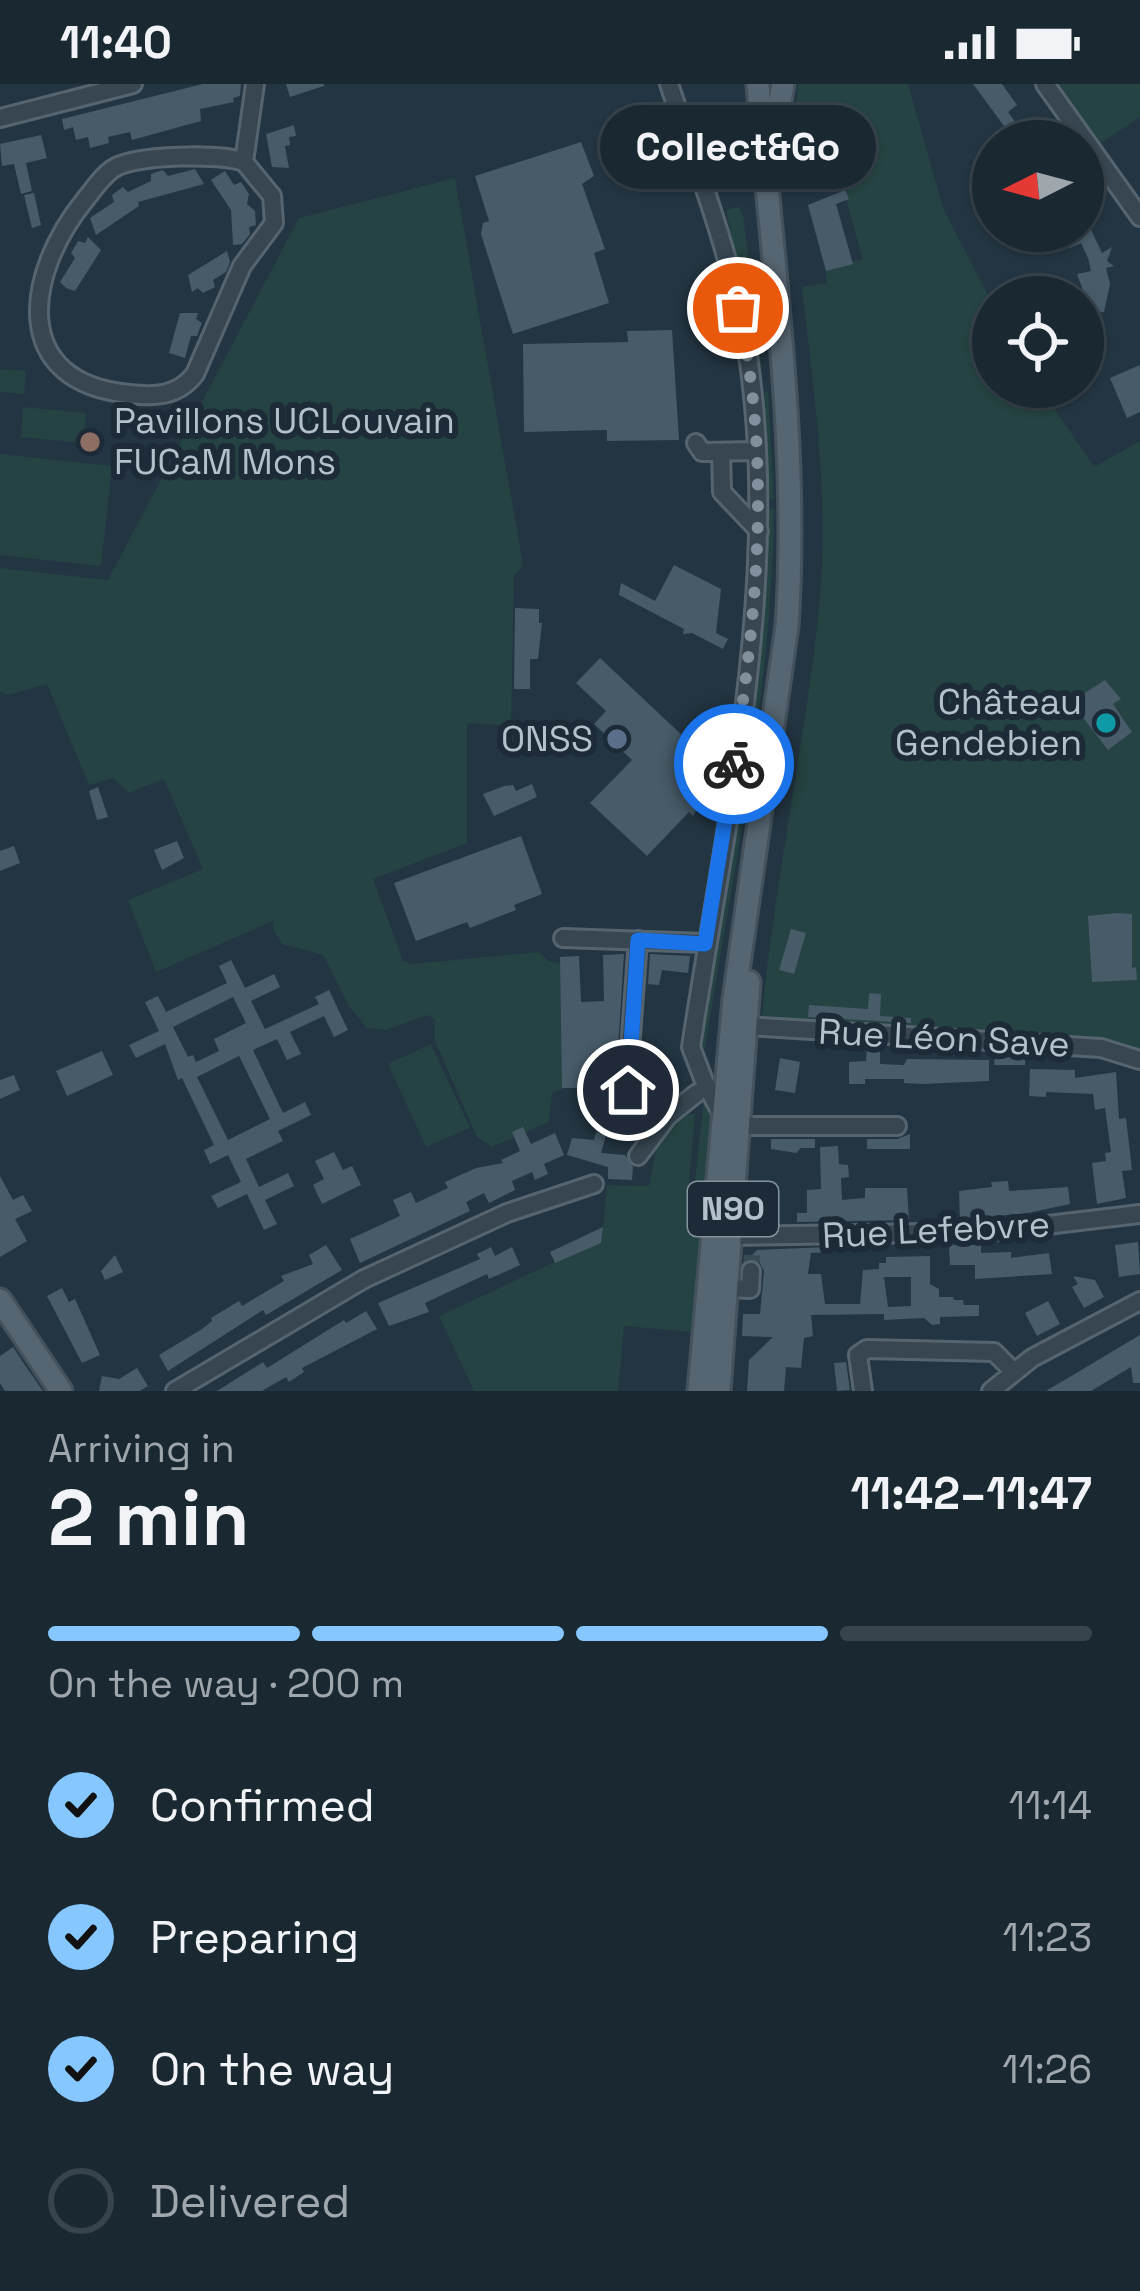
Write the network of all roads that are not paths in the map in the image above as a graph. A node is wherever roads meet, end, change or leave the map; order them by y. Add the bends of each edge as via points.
1 (133, 84) edge
2 (669, 84) edge
3 (758, 84) edge
4 (783, 84) edge
5 (1045, 84) edge
6 (255, 86) edge
7 (0, 118) edge
8 (244, 162) junction
9 (766, 189) junction
10 (1140, 217) edge
11 (696, 443) dead end
12 (758, 451) junction
13 (721, 452) junction
14 (760, 531) junction
15 (754, 874) junction
16 (563, 938) dead end
17 (638, 940) junction
18 (705, 944) junction
19 (741, 946) junction
20 (747, 1026) junction
21 (1140, 1060) edge
22 (628, 1090) dead end
23 (697, 1093) dead end
24 (732, 1122) junction
25 (897, 1126) dead end
26 (638, 1156) dead end
27 (594, 1184) dead end
28 (1140, 1214) edge
29 (745, 1241) junction
30 (751, 1271) dead end
31 (727, 1288) junction
32 (1140, 1301) edge
33 (3, 1313) edge
34 (1014, 1372) junction
35 (61, 1391) edge
36 (175, 1391) edge
37 (699, 1391) edge
38 (719, 1391) edge
39 (862, 1391) edge
40 (991, 1391) edge

1 - 7 street
2 - 12 street via 728,262
3 - 9 main road, N90
4 - 9 main road
5 - 10 street
6 - 8 street
8 - 8 street via 128,162 106,174 66,224 50,252 38,332 71,379 130,395 170,394 195,374 242,266 274,224 272,196
9 - 15 main road, N90 via 792,520 787,626
11 - 13 street via 702,452
12 - 13 street
12 - 14 street
13 - 14 street via 722,492
14 - 18 street
15 - 19 main road, N90
15 - 20 main road, N90
16 - 17 street
17 - 18 street
17 - 22 street
18 - 24 street via 692,1047
19 - 20 street
19 - 24 main road, N90
20 - 21 street, Rue Léon Save via 1101,1048
20 - 24 main road, N90
23 - 26 street
24 - 25 street
24 - 29 main road, N90
24 - 37 main road, N90
27 - 36 street via 507,1213 364,1280
28 - 29 street, Rue Lefebvre via 988,1232
29 - 31 main road, N90
30 - 31 street via 750,1289
31 - 38 main road, N90
32 - 34 street
33 - 35 main road
34 - 39 street via 994,1352 867,1348 858,1355
34 - 40 street

